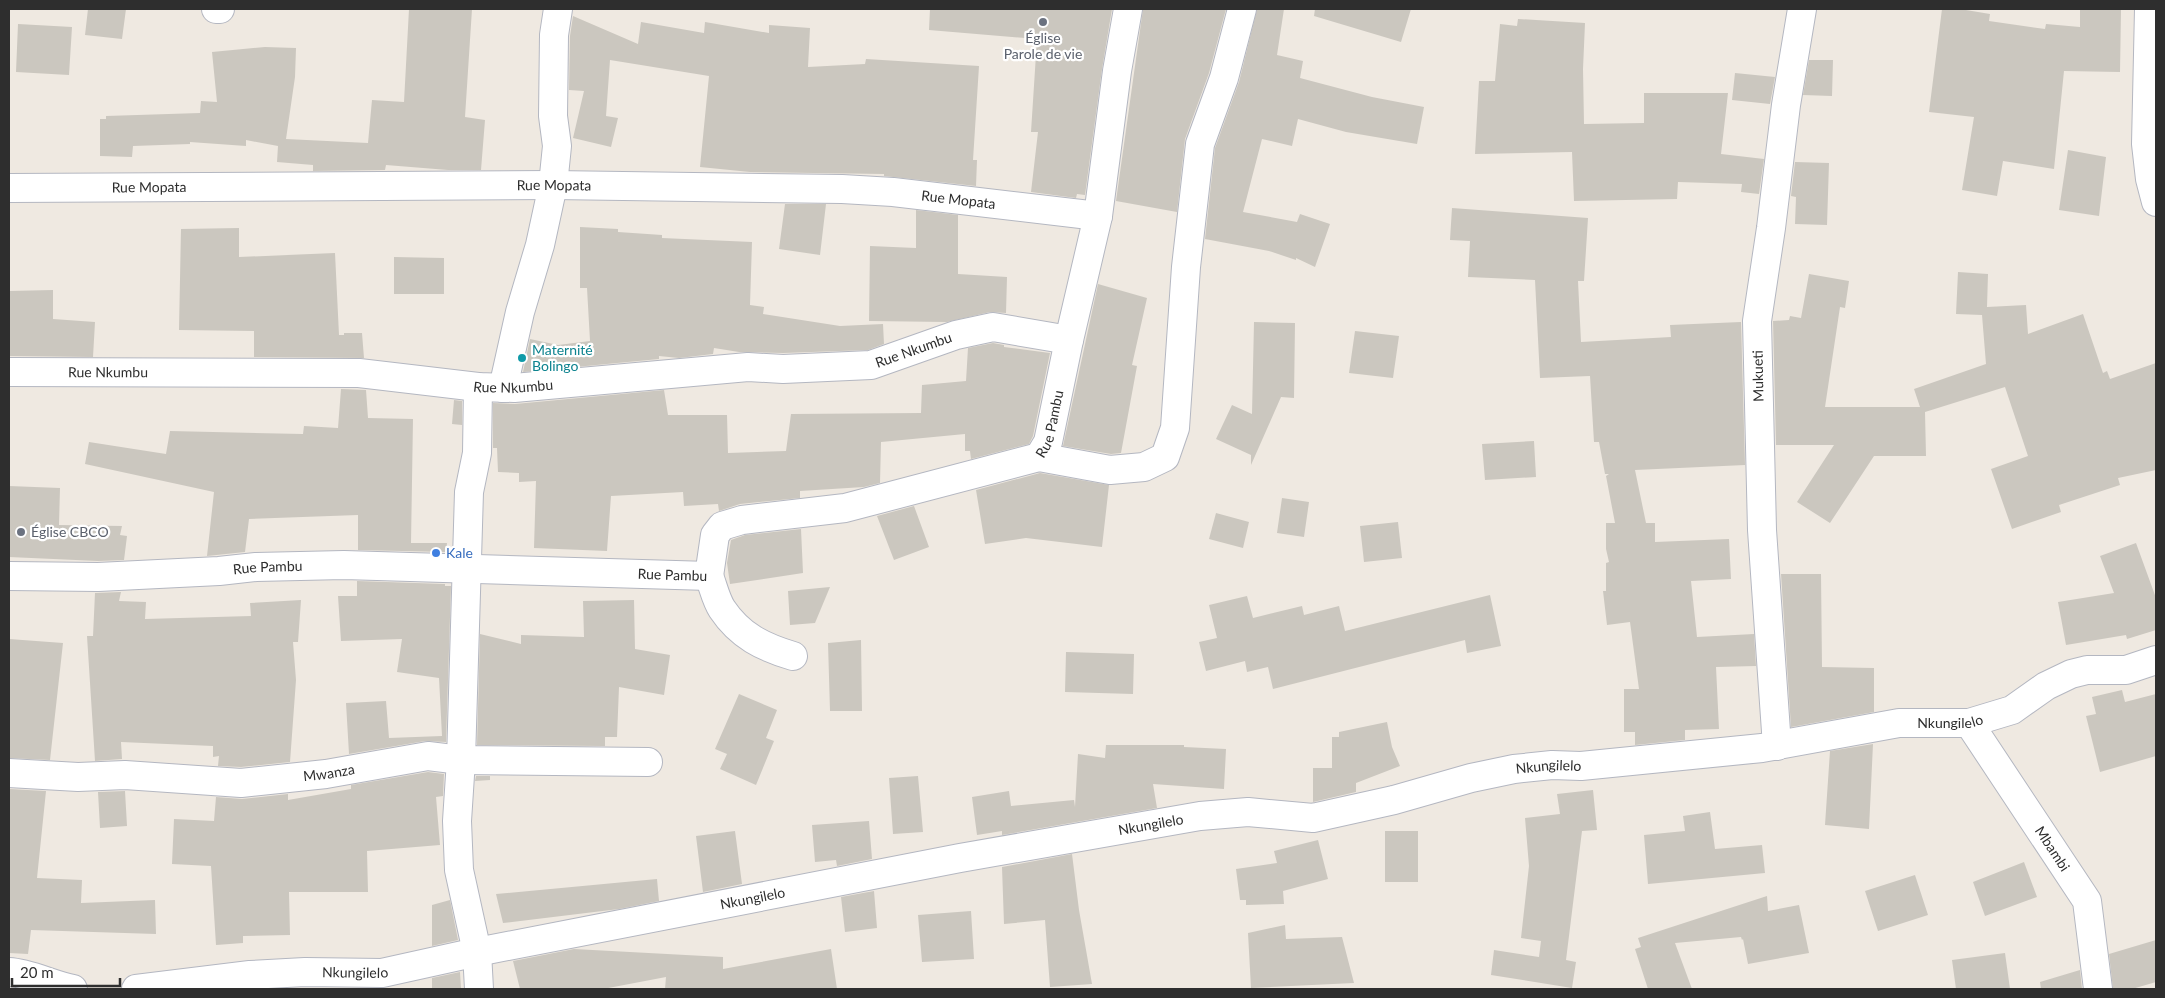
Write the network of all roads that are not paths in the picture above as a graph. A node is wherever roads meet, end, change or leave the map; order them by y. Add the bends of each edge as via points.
1 (216, 9) edge
2 (220, 9) edge
3 (558, 9) edge
4 (1128, 9) edge
5 (1242, 9) edge
6 (1802, 9) edge
7 (2149, 9) edge
8 (553, 186) junction
9 (9, 188) edge
10 (2156, 202) edge
11 (1098, 216) junction
12 (1069, 340) junction
13 (9, 372) edge
14 (490, 387) junction
15 (1039, 456) junction
16 (465, 570) junction
17 (9, 576) edge
18 (709, 576) junction
19 (793, 656) dead end
20 (2156, 660) edge
21 (1969, 723) junction
22 (1777, 746) junction
23 (461, 760) junction
24 (648, 762) dead end
25 (9, 774) edge
26 (477, 952) junction
27 (9, 972) edge
28 (73, 989) edge
29 (136, 989) edge
30 (479, 989) edge
31 (2098, 989) edge

1 - 2 street
3 - 8 street via 554,35 553,116 557,146
4 - 11 street, Rue Pambu
5 - 15 street via 1224,78 1200,144 1186,267 1176,428 1165,457 1144,466 1110,470
6 - 22 street, Mukueti via 1757,321 1762,530
7 - 10 street via 2146,144
8 - 9 street, Rue Mopata
8 - 11 street, Rue Mopata via 893,192
8 - 14 street via 520,312
11 - 12 street, Rue Pambu
12 - 14 street, Rue Nkumbu via 993,327 956,334 871,365 782,369 748,367
12 - 15 street, Rue Pambu via 1048,442
13 - 14 street, Rue Nkumbu via 359,374
14 - 16 street via 469,492
15 - 18 street, Rue Pambu via 845,508 742,520 722,526 715,535
16 - 17 street, Rue Pambu via 344,565 98,577
16 - 18 street, Rue Pambu
16 - 23 street
18 - 19 street via 722,608 744,634 767,648
20 - 21 street, Nkungilelo via 2126,670 2088,670 2071,674 2046,686 2012,710
21 - 22 street, Nkungilelo via 1899,723
21 - 31 street, Mbambi via 2086,902
22 - 26 street, Nkungilelo via 1581,766 1514,769 1313,818 1248,812 1200,816 960,858
23 - 24 street, Mwanza
23 - 25 street, Mwanza via 428,756 326,774 240,783 125,775
23 - 26 street via 457,821 459,870
26 - 29 street, Nkungilelo via 382,973 250,974
26 - 30 street
27 - 28 street via 19,972

